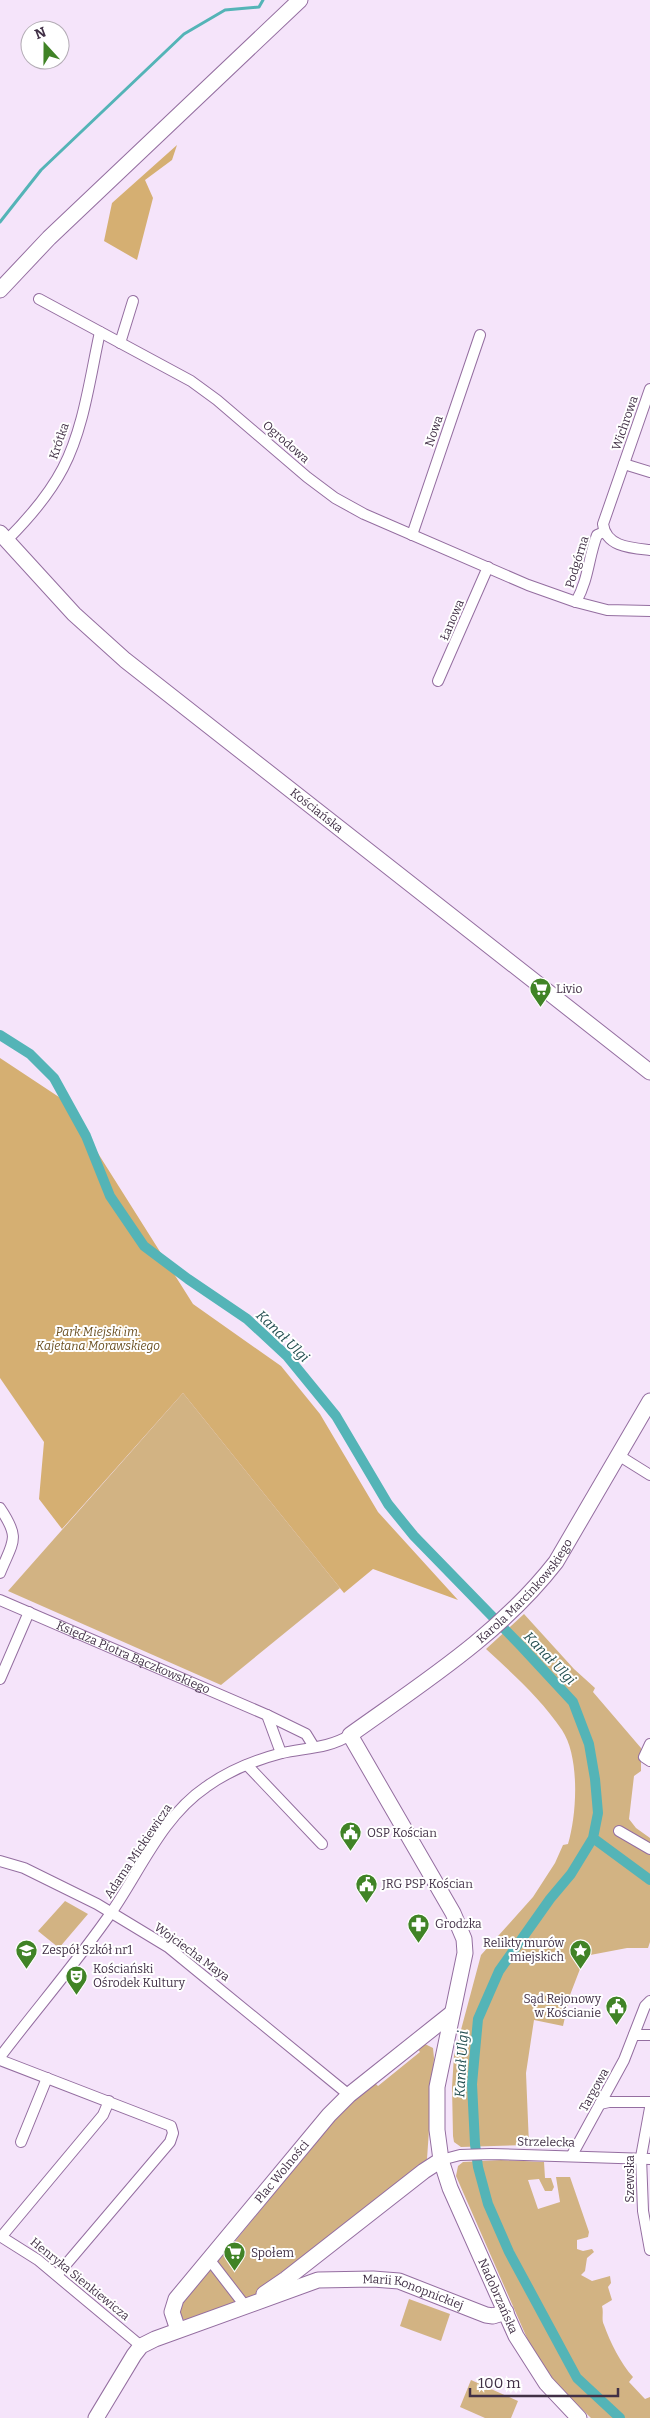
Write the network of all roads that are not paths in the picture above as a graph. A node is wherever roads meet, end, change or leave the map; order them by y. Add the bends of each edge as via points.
1 (300, 0) edge
2 (49, 238) junction
3 (0, 278) edge
4 (0, 290) edge
5 (39, 299) dead end
6 (133, 301) dead end
7 (100, 332) junction
8 (480, 335) dead end
9 (120, 343) junction
10 (650, 389) edge
11 (624, 464) junction
12 (650, 472) edge
13 (604, 532) junction
14 (412, 535) junction
15 (3, 536) edge
16 (650, 550) edge
17 (488, 567) junction
18 (528, 585) joint
19 (576, 602) junction
20 (650, 611) edge
21 (438, 681) dead end
22 (650, 1072) edge
23 (650, 1401) edge
24 (618, 1455) junction
25 (650, 1475) edge
26 (0, 1508) edge
27 (4, 1552) edge
28 (0, 1573) edge
29 (0, 1600) edge
30 (29, 1612) junction
31 (0, 1679) edge
32 (267, 1715) junction
33 (350, 1735) junction
34 (650, 1744) edge
35 (314, 1747) junction
36 (281, 1753) junction
37 (647, 1759) edge
38 (247, 1765) junction
39 (619, 1831) dead end
40 (322, 1844) dead end
41 (650, 1849) edge
42 (0, 1860) edge
43 (112, 1912) junction
44 (650, 2001) edge
45 (452, 2013) junction
46 (634, 2035) junction
47 (650, 2035) edge
48 (425, 2036) junction
49 (0, 2059) edge
50 (442, 2060) junction
51 (47, 2078) junction
52 (349, 2095) junction
53 (109, 2101) junction
54 (650, 2102) edge
55 (600, 2104) junction
56 (650, 2108) edge
57 (21, 2142) dead end
58 (572, 2155) junction
59 (645, 2158) edge
60 (441, 2160) junction
61 (1, 2236) edge
62 (650, 2250) edge
63 (210, 2259) junction
64 (309, 2261) junction
65 (57, 2275) junction
66 (318, 2280) junction
67 (246, 2307) junction
68 (506, 2312) junction
69 (178, 2330) junction
70 (141, 2346) junction
71 (96, 2418) edge
72 (579, 2418) edge

1 - 2 street
2 - 3 street
2 - 4 street
5 - 7 street, Ogrodowa
6 - 9 street
7 - 9 street, Ogrodowa
7 - 15 street, Krótka via 78,427 63,468 32,514
8 - 14 street, Nowa
9 - 14 street, Ogrodowa via 198,386 335,498
10 - 11 street, Wichrowa
11 - 12 street, Wichrowa
11 - 13 street, Wichrowa via 603,524
13 - 16 street via 620,546
13 - 19 street, Podgórna via 597,535 586,584
14 - 17 street, Ogrodowa
15 - 22 street, Kościańska via 74,614 125,660
17 - 18 street, Ogrodowa
17 - 21 street, Łanowa
18 - 19 street, Podgórna
19 - 20 street, Podgórna via 607,610
23 - 24 street, Karola Marcinkowskiego
24 - 25 street
24 - 33 street, Karola Marcinkowskiego via 556,1562 513,1611 484,1637
26 - 27 street via 15,1537
27 - 28 street
29 - 30 street, Księdza Piotra Bączkowskiego
30 - 31 street
30 - 32 street, Księdza Piotra Bączkowskiego
32 - 35 street, Księdza Piotra Bączkowskiego via 306,1734
32 - 36 street
33 - 35 street, Adama Mickiewicza via 334,1744
33 - 45 street via 460,1928 465,1953
34 - 37 street
35 - 36 street, Adama Mickiewicza
36 - 38 street, Adama Mickiewicza
38 - 40 street
38 - 43 street, Adama Mickiewicza via 204,1787 185,1804
39 - 41 street
42 - 43 street, Wojciecha Maya via 24,1868
43 - 49 street, Adama Mickiewicza
43 - 52 street, Wojciecha Maya via 168,1947
44 - 46 street, Targowa
45 - 48 street, Plac Wolności
45 - 50 street, Nadobrzańska
46 - 47 street
46 - 55 street, Targowa
48 - 50 street via 432,2040
48 - 52 street, Plac Wolności
49 - 51 street
50 - 60 street, Nadobrzańska via 437,2130
51 - 53 street
51 - 57 street
52 - 63 street, Plac Wolności
53 - 61 street via 103,2115
53 - 65 street via 170,2126 173,2133 170,2142
54 - 55 street
55 - 58 street, Targowa
56 - 59 street, Szewska
58 - 59 street, Strzelecka
58 - 60 street, Strzelecka via 463,2155
59 - 62 street, Szewska via 643,2212
60 - 64 street
60 - 68 street, Nadobrzańska via 450,2188
61 - 65 street, Henryka Sienkiewicza
63 - 67 street
63 - 69 street, Plac Wolności via 173,2305
64 - 66 street via 308,2267
64 - 67 street
65 - 70 street, Henryka Sienkiewicza
66 - 67 street
66 - 68 street, Marii Konopnickiej via 399,2281 486,2315
67 - 69 street
68 - 72 street, Nadobrzańska via 516,2336 539,2373
69 - 70 street
70 - 71 street

